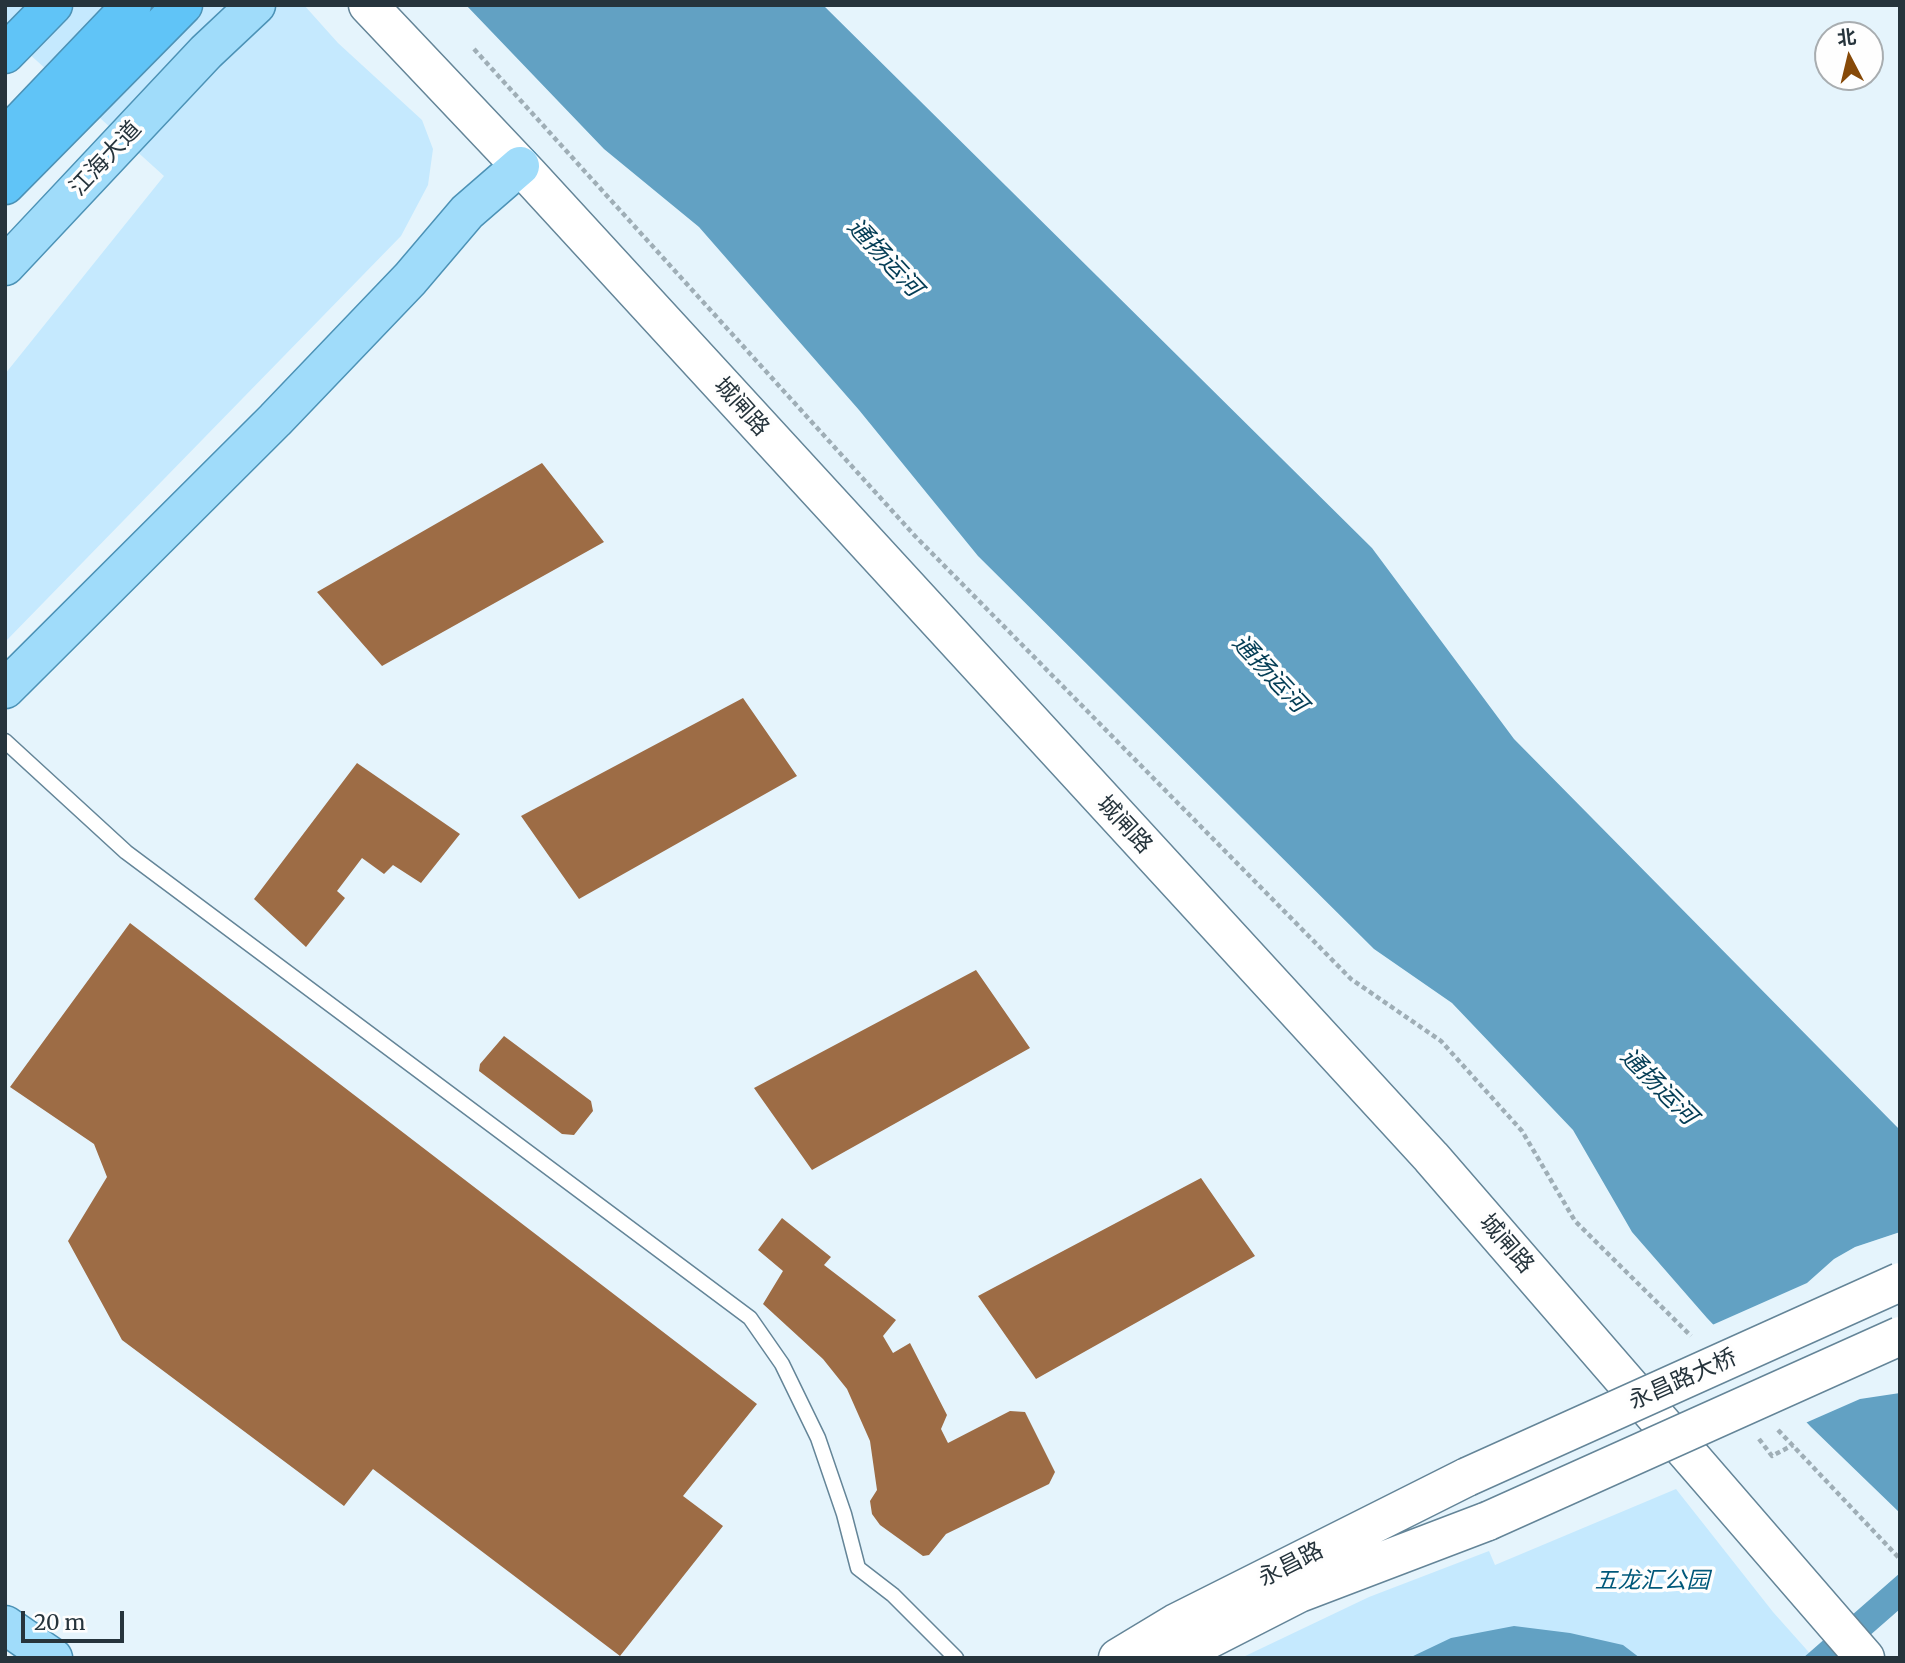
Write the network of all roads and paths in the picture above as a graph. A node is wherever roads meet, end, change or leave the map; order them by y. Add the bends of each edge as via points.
1 (53, 5) edge
2 (132, 5) edge
3 (183, 5) edge
4 (256, 5) edge
5 (368, 5) edge
6 (474, 49) dead end
7 (5, 54) edge
8 (5, 138) edge
9 (520, 166) junction
10 (5, 185) edge
11 (5, 265) edge
12 (5, 689) edge
13 (5, 741) edge
14 (1900, 1282) edge
15 (1900, 1336) edge
16 (1700, 1345) dead end
17 (1774, 1425) dead end
18 (1758, 1438) dead end
19 (1793, 1446) junction
20 (1466, 1478) joint
21 (1900, 1559) edge
22 (5, 1625) edge
23 (53, 1658) edge
24 (956, 1658) edge
25 (1118, 1658) edge
26 (1172, 1658) edge
27 (1865, 1658) edge

1 - 7 highway
2 - 8 highway
3 - 10 highway
4 - 11 main road, 江海大道
5 - 9 street, 城闸路
6 - 16 path via 915,536 1351,979 1441,1041 1522,1131 1575,1221
9 - 12 main road via 467,212 275,421
9 - 27 street, 城闸路 via 1431,1157
13 - 24 lane via 126,852 750,1318 782,1364 818,1438 858,1568 893,1595
14 - 20 street, 永昌路大桥, bridge
15 - 26 street, 永昌路, bridge via 1488,1521 1298,1593
17 - 19 path
18 - 19 path via 1772,1456
19 - 21 path
20 - 25 street, 永昌路 via 1177,1623
22 - 23 main road

